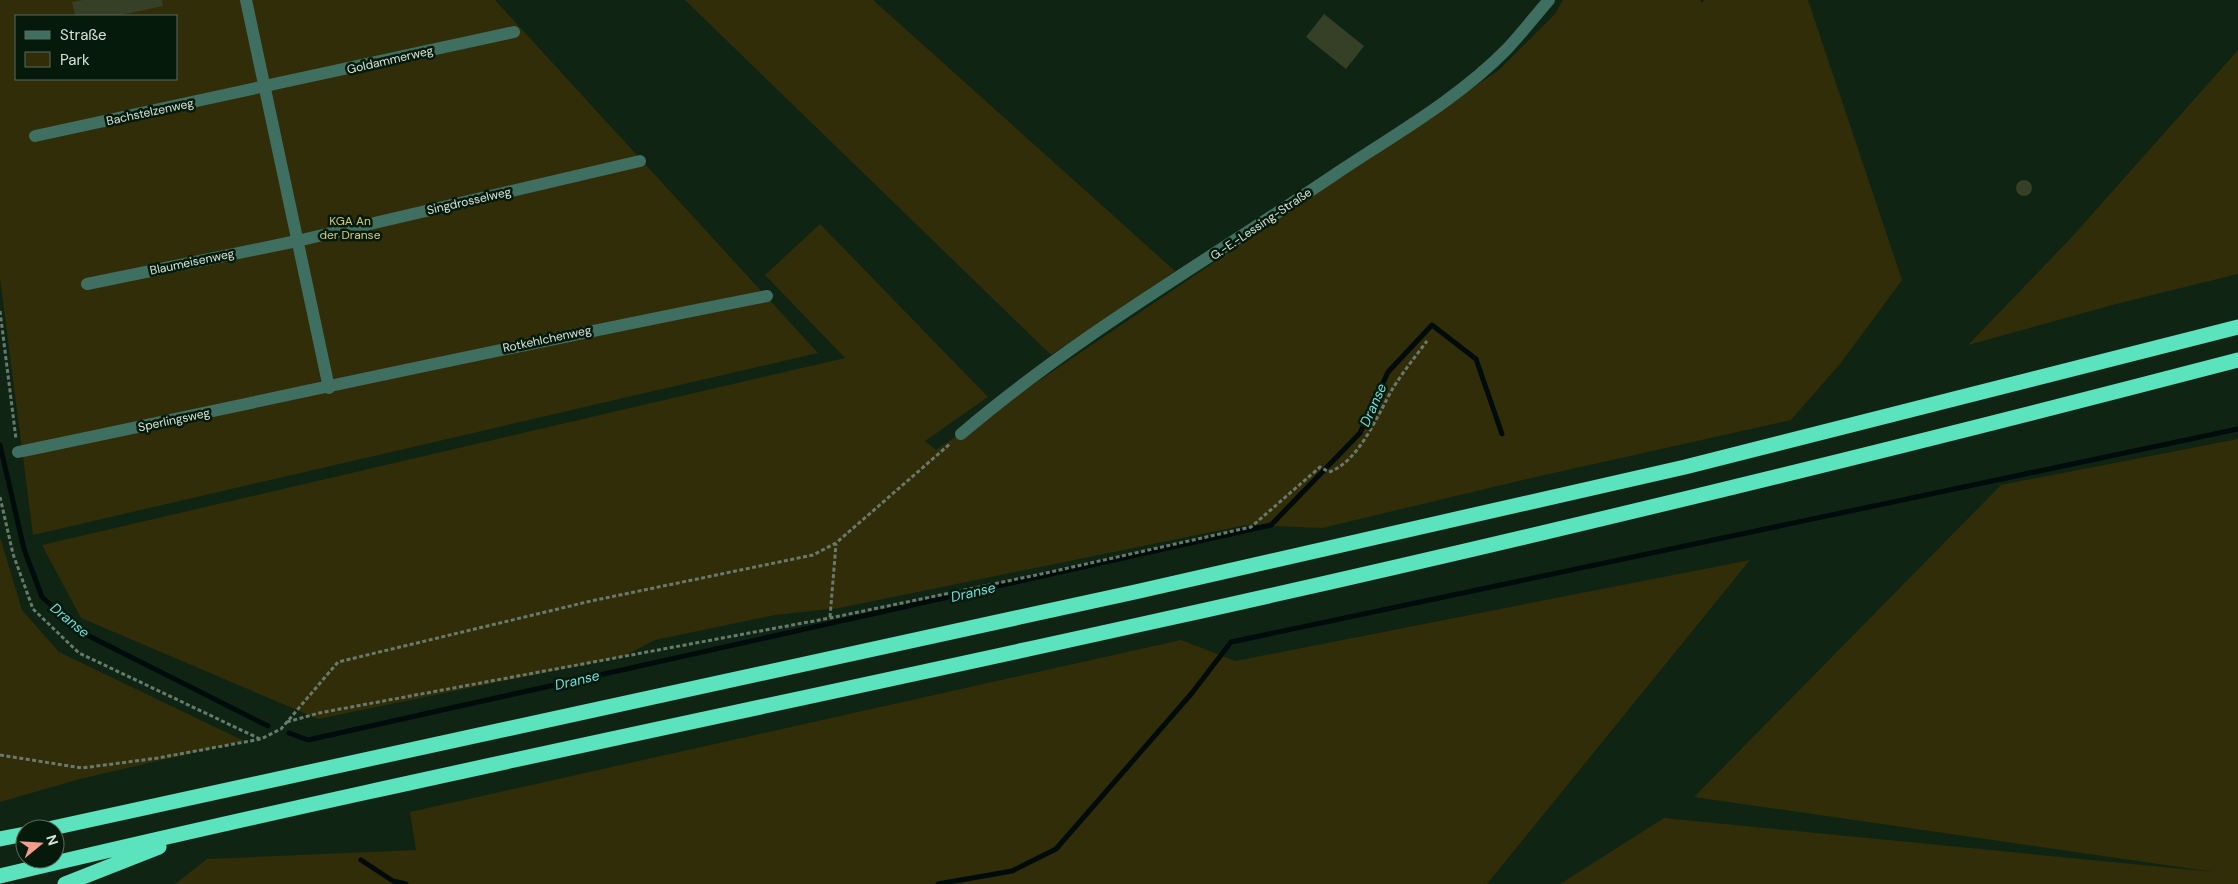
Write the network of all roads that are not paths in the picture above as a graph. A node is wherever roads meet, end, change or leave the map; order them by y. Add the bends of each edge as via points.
1 (246, 0) edge
2 (1549, 0) edge
3 (514, 32) dead end
4 (265, 87) junction
5 (35, 136) dead end
6 (640, 161) dead end
7 (297, 241) junction
8 (87, 284) dead end
9 (766, 296) dead end
10 (2238, 327) edge
11 (2238, 360) edge
12 (329, 388) junction
13 (961, 434) road end
14 (18, 452) road end
15 (65, 825) edge
16 (215, 825) junction
17 (15, 836) edge
18 (0, 840) edge
19 (0, 876) edge
20 (65, 884) edge

1 - 4 street
2 - 13 street, G.-E.-Lessing-Straße via 1507,49 1456,93 1082,341
3 - 4 street, Goldammerweg
4 - 5 street, Bachstelzenweg
4 - 7 street
6 - 7 street, Singdrosselweg
7 - 8 street, Blaumeisenweg
7 - 12 street
9 - 12 street, Rotkehlchenweg via 530,342
10 - 15 highway via 1675,469 1135,592
11 - 16 highway via 1649,508 1130,627
12 - 14 street, Sperlingsweg
16 - 19 highway
16 - 20 highway
17 - 18 highway

